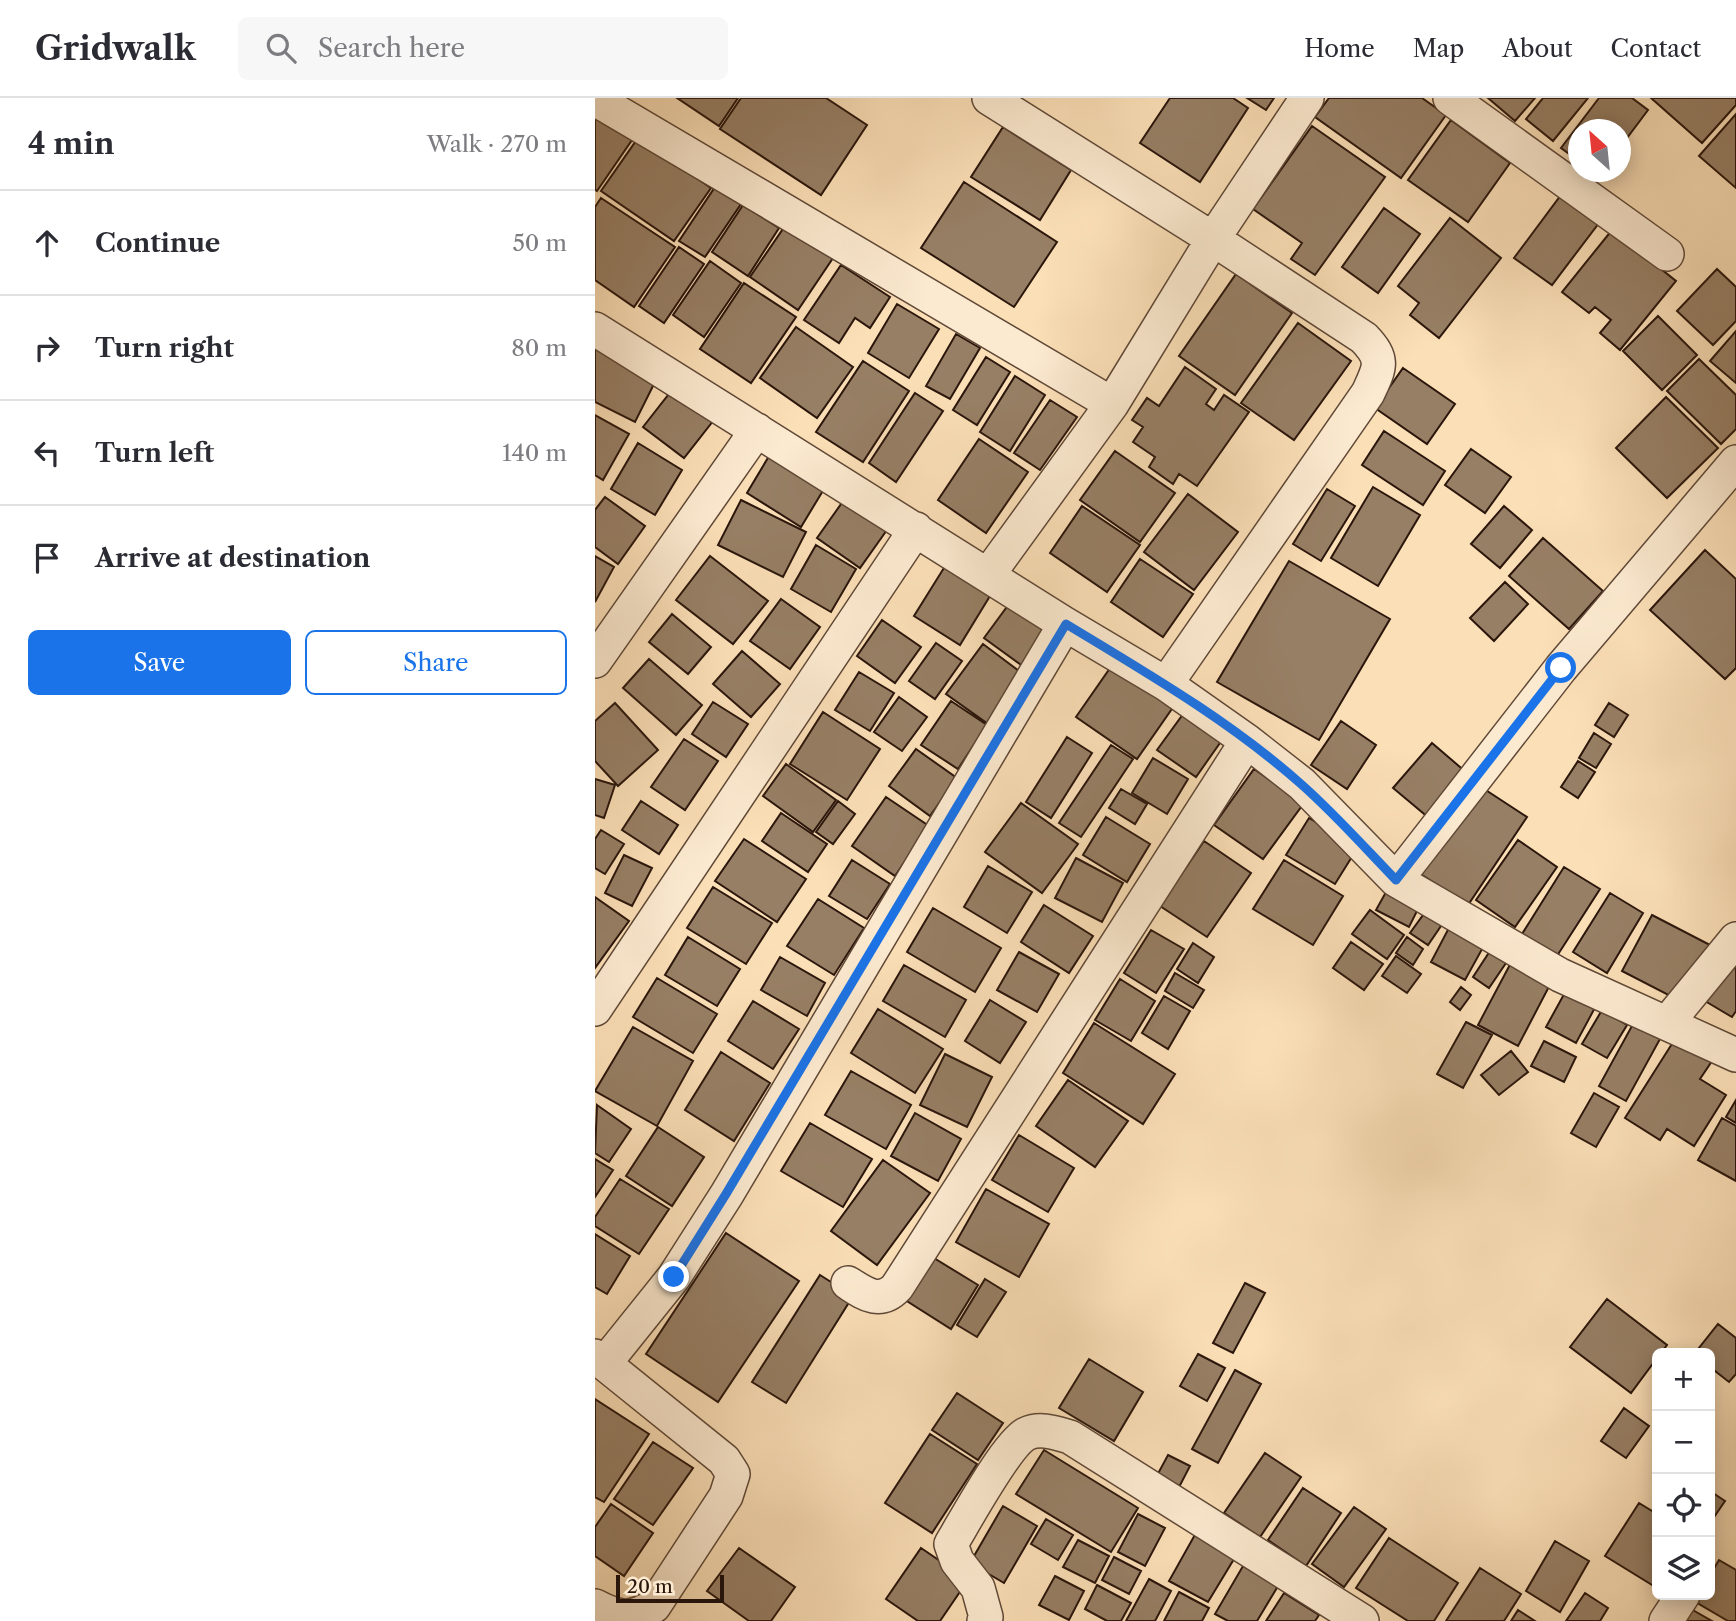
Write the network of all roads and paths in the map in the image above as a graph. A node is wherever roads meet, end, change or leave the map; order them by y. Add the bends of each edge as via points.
1 (989, 98) edge
2 (1307, 98) edge
3 (1450, 98) edge
4 (595, 99) edge
5 (1213, 239) junction
6 (1667, 254) dead end
7 (595, 330) edge
8 (1112, 404) junction
9 (757, 430) junction
10 (1736, 462) edge
11 (916, 529) junction
12 (988, 576) junction
13 (1066, 624) junction
14 (595, 661) edge
15 (1166, 684) junction
16 (1247, 741) junction
17 (1396, 880) junction
18 (1736, 939) edge
19 (595, 1009) edge
20 (1668, 1022) junction
21 (1736, 1055) edge
22 (848, 1283) dead end
23 (600, 1359) edge
24 (1680, 1600) edge
25 (595, 1606) edge
26 (990, 1620) edge
27 (1362, 1621) edge
28 (1666, 1621) edge

1 - 5 street
2 - 5 street
3 - 6 street
4 - 8 street
5 - 8 street
5 - 15 street via 1364,338 1378,352 1379,368 1368,393
7 - 9 street
8 - 12 street
9 - 11 street
9 - 14 street
10 - 17 street via 1561,668
11 - 12 street
11 - 19 street
12 - 13 street
13 - 15 street
13 - 23 street via 674,1277
15 - 16 street
16 - 17 street via 1301,784
16 - 22 street via 897,1287 885,1296 871,1297
17 - 20 street via 1560,975
18 - 20 street
20 - 21 street
23 - 25 street via 724,1460 733,1474 726,1496 654,1606 637,1617 613,1615
24 - 28 street
26 - 27 street via 978,1588 957,1561 951,1544 1009,1450 1027,1434 1046,1430 1070,1437

